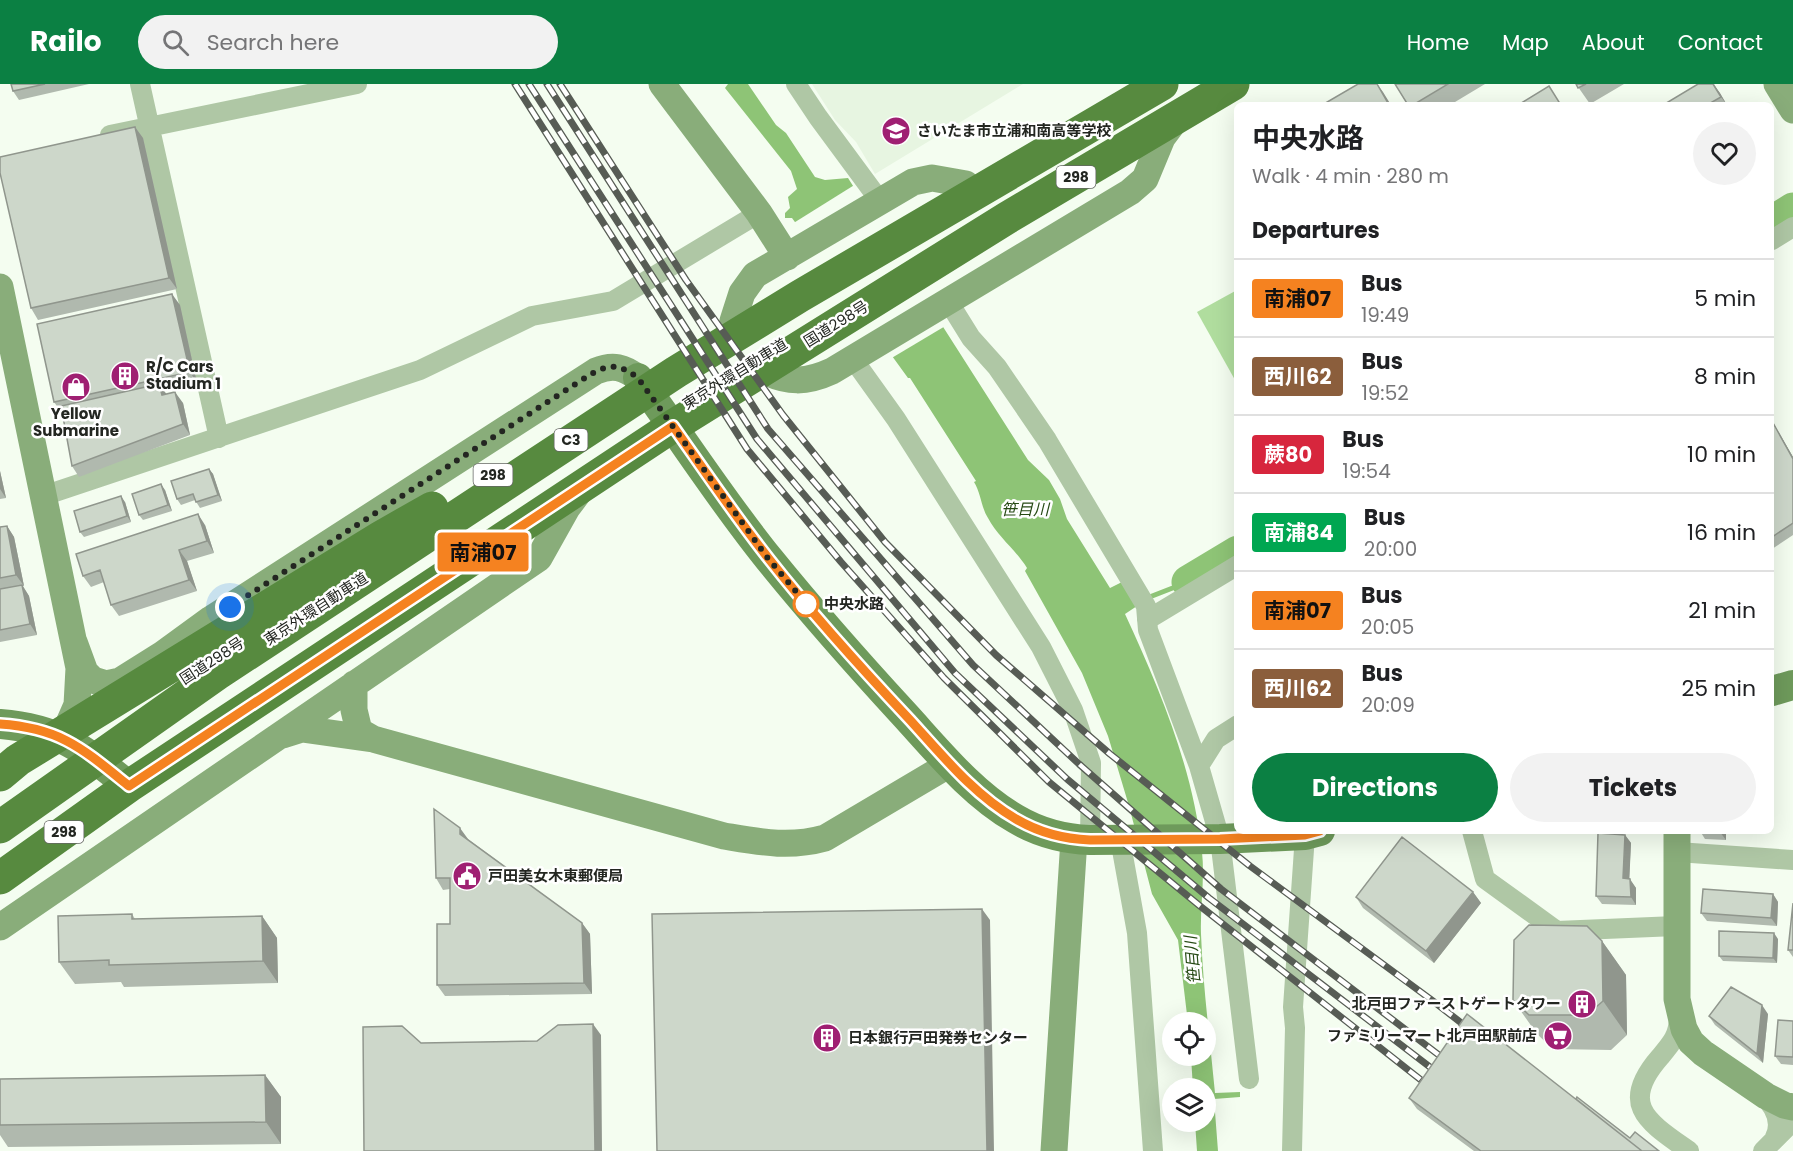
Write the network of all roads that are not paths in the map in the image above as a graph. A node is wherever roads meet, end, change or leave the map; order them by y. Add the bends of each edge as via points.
1 (140, 84) edge
2 (357, 84) edge
3 (662, 84) edge
4 (796, 84) edge
5 (1133, 84) edge
6 (1162, 84) edge
7 (1213, 84) edge
8 (1233, 84) edge
9 (1777, 84) edge
10 (335, 86) edge
11 (1793, 110) edge
12 (1178, 117) junction
13 (148, 126) junction
14 (91, 139) edge
15 (882, 212) junction
16 (759, 213) junction
17 (1793, 227) edge
18 (1774, 239) edge
19 (802, 259) junction
20 (0, 287) edge
21 (944, 304) junction
22 (860, 355) junction
23 (762, 370) junction
24 (676, 372) junction
25 (638, 378) junction
26 (673, 426) junction
27 (219, 438) junction
28 (584, 485) junction
29 (43, 496) junction
30 (536, 499) junction
31 (1234, 567) edge
32 (1147, 620) junction
33 (192, 632) junction
34 (74, 642) junction
35 (354, 684) junction
36 (1793, 685) edge
37 (175, 686) junction
38 (1774, 691) edge
39 (0, 724) edge
40 (1234, 728) edge
41 (278, 736) junction
42 (373, 739) junction
43 (74, 744) junction
44 (950, 764) junction
45 (1199, 766) junction
46 (0, 775) edge
47 (129, 786) junction
48 (0, 810) edge
49 (0, 827) edge
50 (1298, 834) edge
51 (1312, 834) edge
52 (1473, 834) edge
53 (1127, 839) junction
54 (1082, 840) junction
55 (1215, 840) junction
56 (1677, 841) edge
57 (1793, 860) edge
58 (0, 862) edge
59 (0, 878) edge
60 (0, 899) edge
61 (1676, 926) junction
62 (0, 927) edge
63 (1680, 1014) junction
64 (1249, 1079) dead end
65 (1760, 1091) junction
66 (1793, 1107) edge
67 (1793, 1121) edge
68 (1769, 1144) edge
69 (1054, 1151) edge
70 (1153, 1151) edge
71 (1292, 1151) edge
72 (1689, 1151) edge

1 - 13 street
2 - 10 street
3 - 16 street
4 - 15 street via 865,178
5 - 15 highway, 国道298号 / 298 via 966,184
6 - 24 highway, 東京外環自動車道 / C3
7 - 30 highway, 東京外環自動車道 / C3 via 776,348
8 - 12 highway, 国道298号 / 298
9 - 11 street
10 - 13 street
12 - 21 street via 1162,138 1145,179 1130,192
12 - 23 highway, 国道298号 / 298
13 - 14 street
13 - 27 street
15 - 19 highway, 国道298号 / 298
16 - 19 street
16 - 27 street via 613,302 532,316 420,370
17 - 18 street
19 - 25 highway, 国道298号 / 298 via 733,321
20 - 29 street
21 - 22 street
21 - 32 street via 996,367 1047,440 1146,606
22 - 23 street via 817,378 779,378
22 - 54 street via 896,419 1041,647 1073,710 1091,763
23 - 26 highway, 国道298号 / 298
24 - 46 highway via 381,537 18,760
24 - 49 highway, 東京外環自動車道 / C3 via 217,674
25 - 26 main road
25 - 33 street via 619,367 596,371
25 - 37 highway, 国道298号 / 298
26 - 28 highway, 国道298号 / 298
26 - 44 main road via 767,557 838,642
27 - 29 street
28 - 35 street via 539,558
28 - 47 highway, 国道298号 / 298
29 - 34 street
30 - 58 highway, 東京外環自動車道 / C3
30 - 60 highway via 253,718
31 - 32 street
32 - 45 street
33 - 34 street via 120,681 106,684 85,672
33 - 37 street via 188,660
34 - 43 street via 79,668
35 - 41 street
35 - 42 street via 359,731
36 - 38 main road
37 - 43 highway, 国道298号 / 298
39 - 43 main road via 39,729
40 - 45 street via 1216,739
41 - 42 street via 302,729
41 - 62 street
42 - 44 street via 724,836 773,844 804,844 825,838
43 - 47 main road
43 - 48 highway, 国道298号 / 298
44 - 54 main road via 1016,819
45 - 55 street
47 - 59 highway, 国道298号 / 298
50 - 55 main road
51 - 71 street via 1293,1007
52 - 61 street via 1485,879 1557,931
53 - 54 main road
53 - 55 main road
53 - 70 street
54 - 69 street
55 - 64 street
56 - 57 street
56 - 61 street
61 - 63 street
63 - 65 street via 1690,1042
63 - 72 street via 1676,1038 1644,1079 1639,1096 1648,1120
65 - 66 street
65 - 68 street via 1776,1113 1779,1127
67 - 68 street

